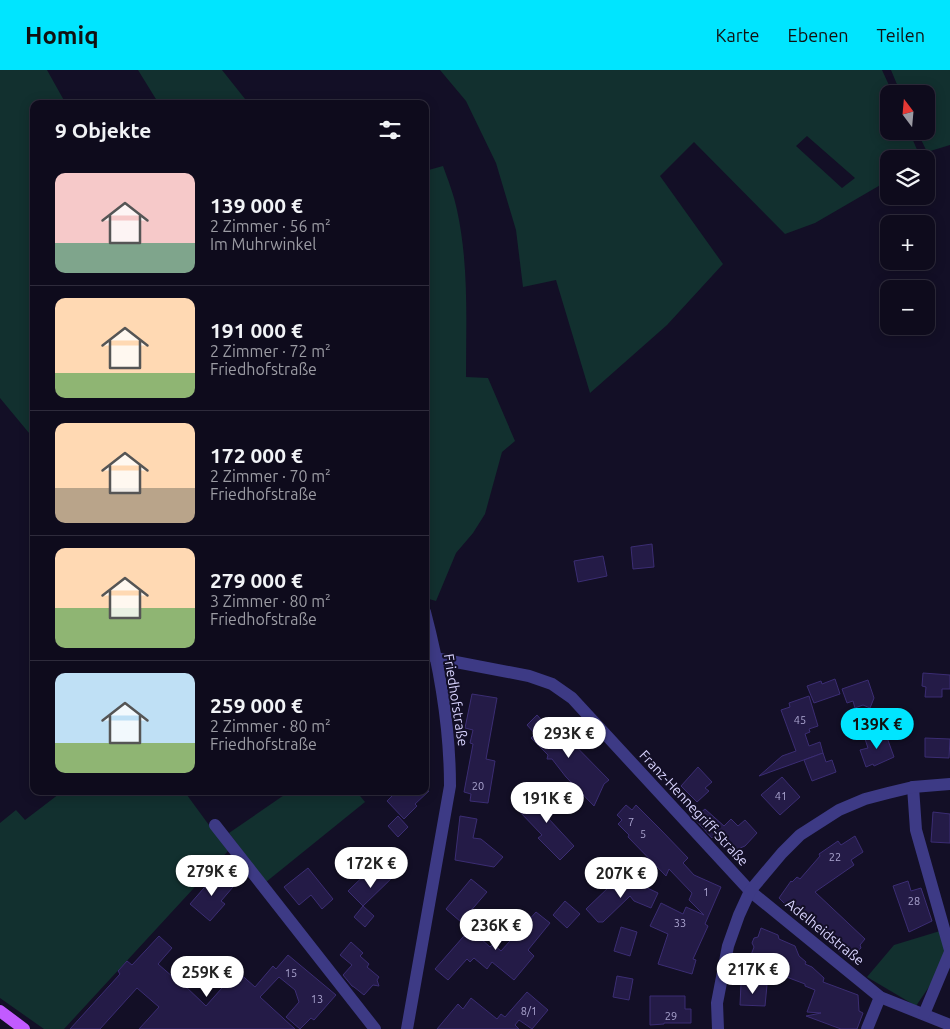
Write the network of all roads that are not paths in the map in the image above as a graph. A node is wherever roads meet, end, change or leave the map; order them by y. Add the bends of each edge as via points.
1 (429, 630) edge
2 (435, 658) junction
3 (950, 784) edge
4 (913, 787) junction
5 (215, 825) dead end
6 (750, 891) junction
7 (950, 951) edge
8 (880, 997) junction
9 (0, 1011) edge
10 (924, 1014) junction
11 (950, 1025) edge
12 (24, 1029) edge
13 (375, 1029) edge
14 (407, 1029) edge
15 (718, 1029) edge
16 (867, 1029) edge

1 - 2 street, Friedhofstraße
2 - 6 street, Franz-Hennegriff-Straße via 529,676 552,684 572,698
2 - 14 street, Friedhofstraße via 448,725 450,786
3 - 4 street
4 - 6 street via 865,799 817,823 800,835
4 - 7 street via 916,830
5 - 13 street
6 - 8 street, Adelheidstraße
6 - 15 street via 728,946 717,1003
7 - 10 street
8 - 10 street, Adelheidstraße
8 - 16 street
9 - 12 main road
10 - 11 street, Adelheidstraße

